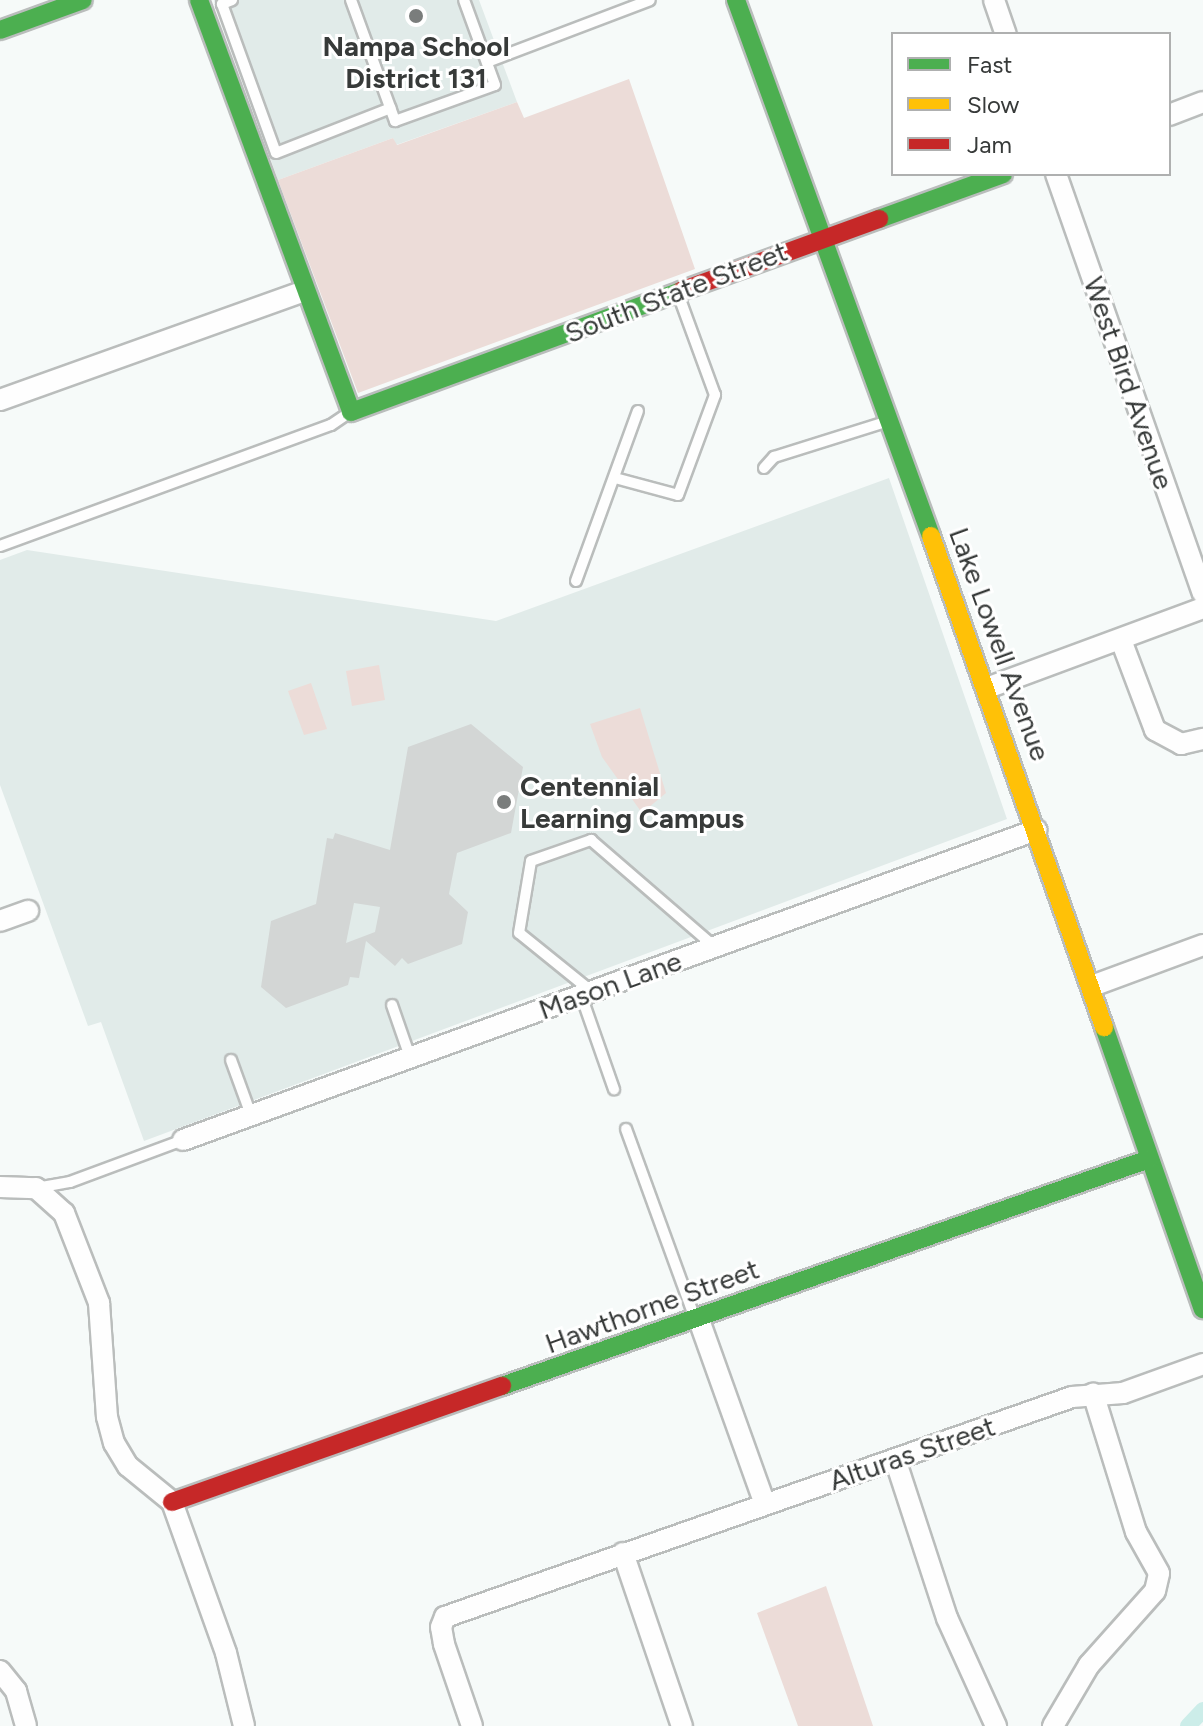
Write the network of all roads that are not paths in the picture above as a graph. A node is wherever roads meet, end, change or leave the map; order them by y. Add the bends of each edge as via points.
1 (83, 0) edge
2 (351, 0) edge
3 (464, 0) edge
4 (650, 0) edge
5 (736, 0) edge
6 (994, 0) edge
7 (227, 2) edge
8 (201, 5) edge
9 (50, 6) edge
10 (0, 30) edge
11 (1005, 32) edge
12 (487, 62) junction
13 (1203, 102) edge
14 (391, 108) junction
15 (1171, 114) edge
16 (276, 153) junction
17 (257, 160) junction
18 (997, 176) edge
19 (1057, 176) edge
20 (826, 236) junction
21 (304, 291) junction
22 (678, 292) junction
23 (0, 400) edge
24 (638, 411) dead end
25 (351, 412) junction
26 (891, 421) junction
27 (764, 468) dead end
28 (615, 478) junction
29 (0, 546) edge
30 (576, 581) dead end
31 (1203, 593) edge
32 (1203, 608) edge
33 (1121, 640) junction
34 (987, 688) junction
35 (1203, 739) edge
36 (1036, 830) junction
37 (28, 911) dead end
38 (0, 921) edge
39 (1203, 945) edge
40 (715, 947) junction
41 (1092, 986) junction
42 (586, 993) junction
43 (392, 1005) dead end
44 (410, 1057) junction
45 (231, 1060) dead end
46 (614, 1089) dead end
47 (251, 1115) junction
48 (626, 1129) dead end
49 (183, 1140) joint
50 (1149, 1159) junction
51 (0, 1187) edge
52 (36, 1188) junction
53 (1203, 1309) edge
54 (698, 1320) junction
55 (1203, 1364) edge
56 (1093, 1393) junction
57 (896, 1462) junction
58 (172, 1502) junction
59 (764, 1502) junction
60 (623, 1553) junction
61 (0, 1671) edge
62 (26, 1726) edge
63 (244, 1726) edge
64 (472, 1726) edge
65 (682, 1726) edge
66 (996, 1726) edge
67 (1053, 1726) edge

1 - 9 street
2 - 14 lane
3 - 12 lane
4 - 12 lane
5 - 20 street, Lake Lowell Avenue
6 - 11 street
7 - 8 lane
7 - 16 lane
8 - 17 street
9 - 10 street
12 - 14 lane via 495,85 395,121
13 - 15 street
14 - 16 lane
16 - 17 lane
17 - 21 street
18 - 20 street, South State Street
19 - 31 street, West Bird Avenue
20 - 22 street, South State Street
20 - 26 street, Lake Lowell Avenue
21 - 23 street
21 - 25 street
22 - 25 street, South State Street
22 - 28 lane via 715,395 678,495
24 - 28 lane
25 - 29 lane, South State Street via 331,425
26 - 27 lane via 774,457
26 - 34 street, Lake Lowell Avenue
28 - 30 lane
32 - 33 street
33 - 34 street
33 - 35 street via 1155,730 1181,744
34 - 36 street, Lake Lowell Avenue
36 - 40 street, Mason Lane
36 - 41 street, Lake Lowell Avenue
37 - 38 street
39 - 41 street
40 - 42 street, Mason Lane
40 - 42 lane via 591,840 531,861 519,933
41 - 50 street, Lake Lowell Avenue
42 - 44 street, Mason Lane
42 - 46 lane
43 - 44 lane
44 - 47 street, Mason Lane
45 - 47 lane
47 - 49 street, Mason Lane
48 - 54 lane
49 - 52 lane via 70,1182
50 - 53 street, Lake Lowell Avenue
50 - 54 street, Hawthorne Street
51 - 52 street
52 - 58 street via 64,1213 99,1303 114,1443 128,1466
54 - 58 street, Hawthorne Street
54 - 59 street
55 - 56 street, Alturas Street via 1123,1393
56 - 57 street, Alturas Street
56 - 67 street via 1136,1532 1159,1573 1155,1591 1089,1665
57 - 59 street, Alturas Street
57 - 66 street via 947,1618
58 - 63 street via 226,1653
59 - 60 street, Alturas Street
60 - 64 street, Alturas Street via 445,1617 444,1644
60 - 65 street
61 - 62 street via 16,1691

